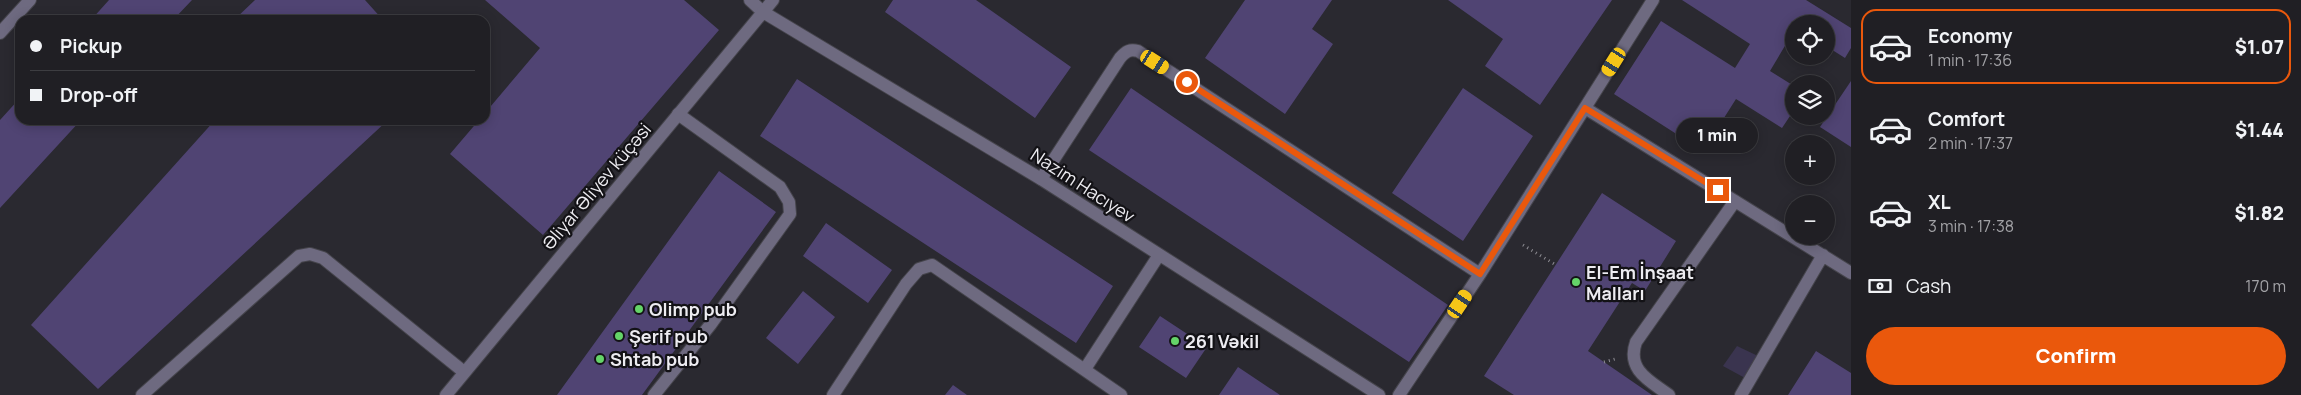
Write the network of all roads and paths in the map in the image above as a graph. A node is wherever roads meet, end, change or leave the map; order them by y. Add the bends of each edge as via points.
1 (30, 0) edge
2 (750, 0) edge
3 (773, 0) edge
4 (1653, 0) edge
5 (763, 12) junction
6 (17, 15) edge
7 (15, 17) edge
8 (0, 34) edge
9 (1585, 108) junction
10 (678, 114) junction
11 (1041, 179) junction
12 (1734, 201) junction
13 (1505, 234) junction
14 (1159, 255) junction
15 (1823, 255) junction
16 (1556, 265) dead end
17 (1851, 273) edge
18 (1480, 274) junction
19 (1085, 369) junction
20 (464, 372) junction
21 (142, 395) edge
22 (446, 395) edge
23 (654, 395) edge
24 (834, 395) edge
25 (1121, 395) edge
26 (1380, 395) edge
27 (1399, 395) edge
28 (1669, 395) edge
29 (1741, 395) edge

1 - 6 street
2 - 5 street, Nazim Hacıyev
3 - 5 street, Əliyar Əliyev küçəsi
4 - 9 street
5 - 10 street, Əliyar Əliyev küçəsi
5 - 11 street, Nazim Hacıyev
7 - 8 street
9 - 12 street
9 - 13 street
10 - 20 street, Əliyar Əliyev küçəsi
10 - 23 street via 780,187 789,202 790,214 711,324
11 - 14 street, Nazim Hacıyev
11 - 18 street via 1120,58 1126,52 1138,51
12 - 15 street
12 - 28 street via 1636,342 1633,351 1639,373
13 - 16 path
13 - 18 street
14 - 19 street
14 - 26 street, Nazim Hacıyev
15 - 17 street
15 - 29 street
18 - 27 street
19 - 24 street via 932,265 919,269 906,284
19 - 25 street
20 - 21 street via 323,258 310,254 299,256
20 - 22 street, Əliyar Əliyev küçəsi

